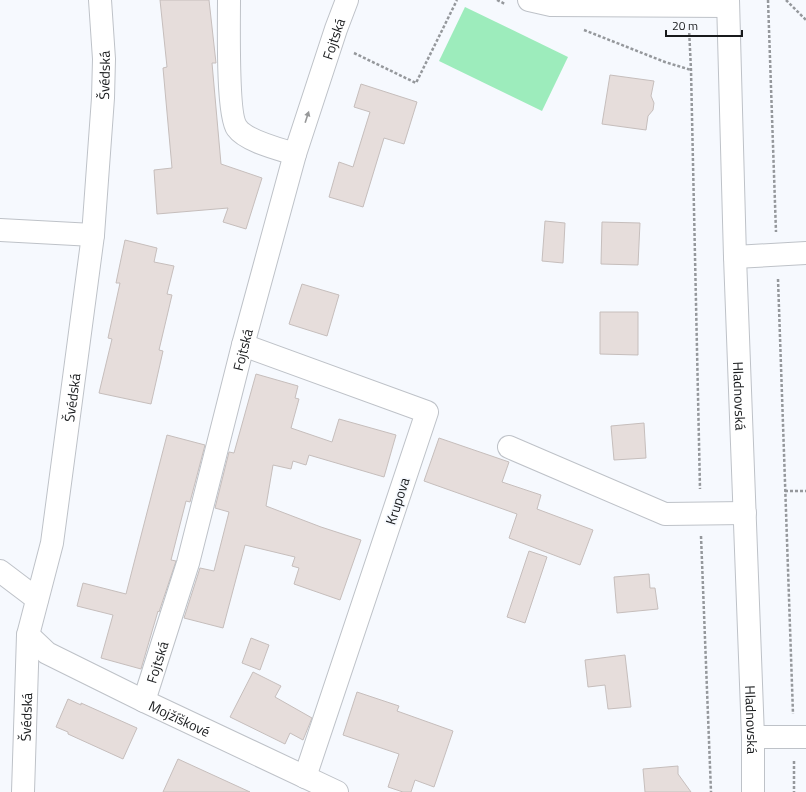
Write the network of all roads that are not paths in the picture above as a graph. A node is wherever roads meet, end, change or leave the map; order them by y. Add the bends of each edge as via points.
1 (100, 0) edge
2 (229, 0) edge
3 (347, 0) edge
4 (519, 3) edge
5 (728, 3) edge
6 (295, 154) junction
7 (0, 230) edge
8 (93, 235) junction
9 (806, 253) edge
10 (735, 257) junction
11 (243, 345) junction
12 (509, 447) dead end
13 (745, 512) junction
14 (0, 571) edge
15 (37, 598) junction
16 (28, 635) junction
17 (144, 701) junction
18 (753, 737) junction
19 (800, 737) edge
20 (305, 777) junction
21 (23, 792) edge
22 (337, 792) edge
23 (753, 792) edge

1 - 8 street, Švédská via 104,59 103,98
2 - 6 street via 231,109 236,128 252,140
6 -> 3 street, Fojtská
4 - 5 street via 687,6
5 - 10 street, Hladnovská
6 - 11 street, Fojtská
7 - 8 street
8 - 15 street, Švédská via 52,542
9 - 10 street
10 - 13 street, Hladnovská
11 - 17 street, Fojtská via 188,563
11 - 20 street, Krupova via 427,412
12 - 13 street via 665,514
13 - 18 street, Hladnovská
14 - 15 street
15 - 16 street, Švédská
16 - 17 street, Mojžíškové via 47,653
16 - 21 street, Švédská
17 - 20 street, Mojžíškové
18 - 19 street
18 - 23 street, Hladnovská
20 - 22 street, Mojžíškové

